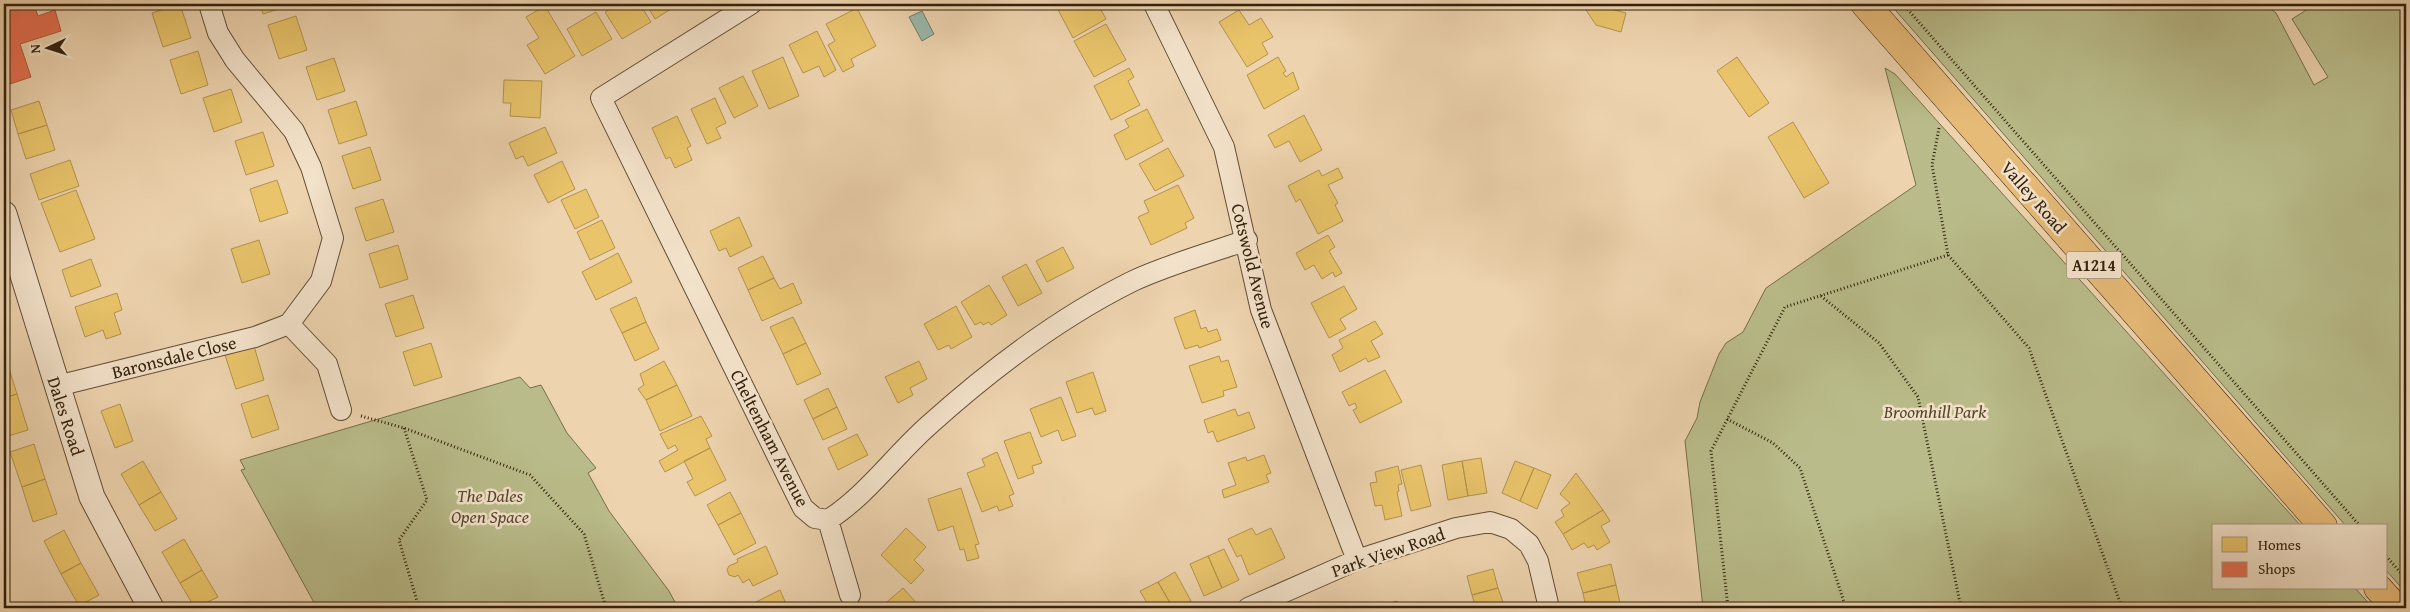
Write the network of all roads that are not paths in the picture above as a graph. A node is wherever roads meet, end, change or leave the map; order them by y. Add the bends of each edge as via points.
1 (209, 4) edge
2 (751, 4) edge
3 (1154, 4) edge
4 (1865, 4) edge
5 (4, 214) edge
6 (1247, 240) junction
7 (289, 324) junction
8 (57, 386) junction
9 (341, 410) road end
10 (828, 520) junction
11 (2321, 524) edge
12 (1357, 560) junction
13 (2380, 590) edge
14 (850, 595) dead end
15 (151, 608) edge
16 (1248, 608) edge
17 (1549, 608) edge
18 (2396, 608) edge

1 - 7 street via 218,33 235,60 294,131 311,167 333,238 321,281
2 - 10 street, Cheltenham Avenue via 601,98 803,508 815,518
3 - 6 street, Cotswold Avenue via 1224,147
4 - 11 main road, Valley Road / A1214
5 - 8 street, Dales Road
6 - 10 street, Cheltenham Avenue via 1134,281 1070,316 1027,346 929,425 848,507
6 - 12 street, Cotswold Avenue via 1261,310
7 - 8 street, Baronsdale Close via 255,337
7 - 9 street via 327,364
8 - 15 street, Dales Road via 92,497
10 - 14 street
12 - 16 street, Park View Road
12 - 17 street, Park View Road via 1456,528 1490,522 1511,529 1529,544 1538,561
13 - 18 main road

